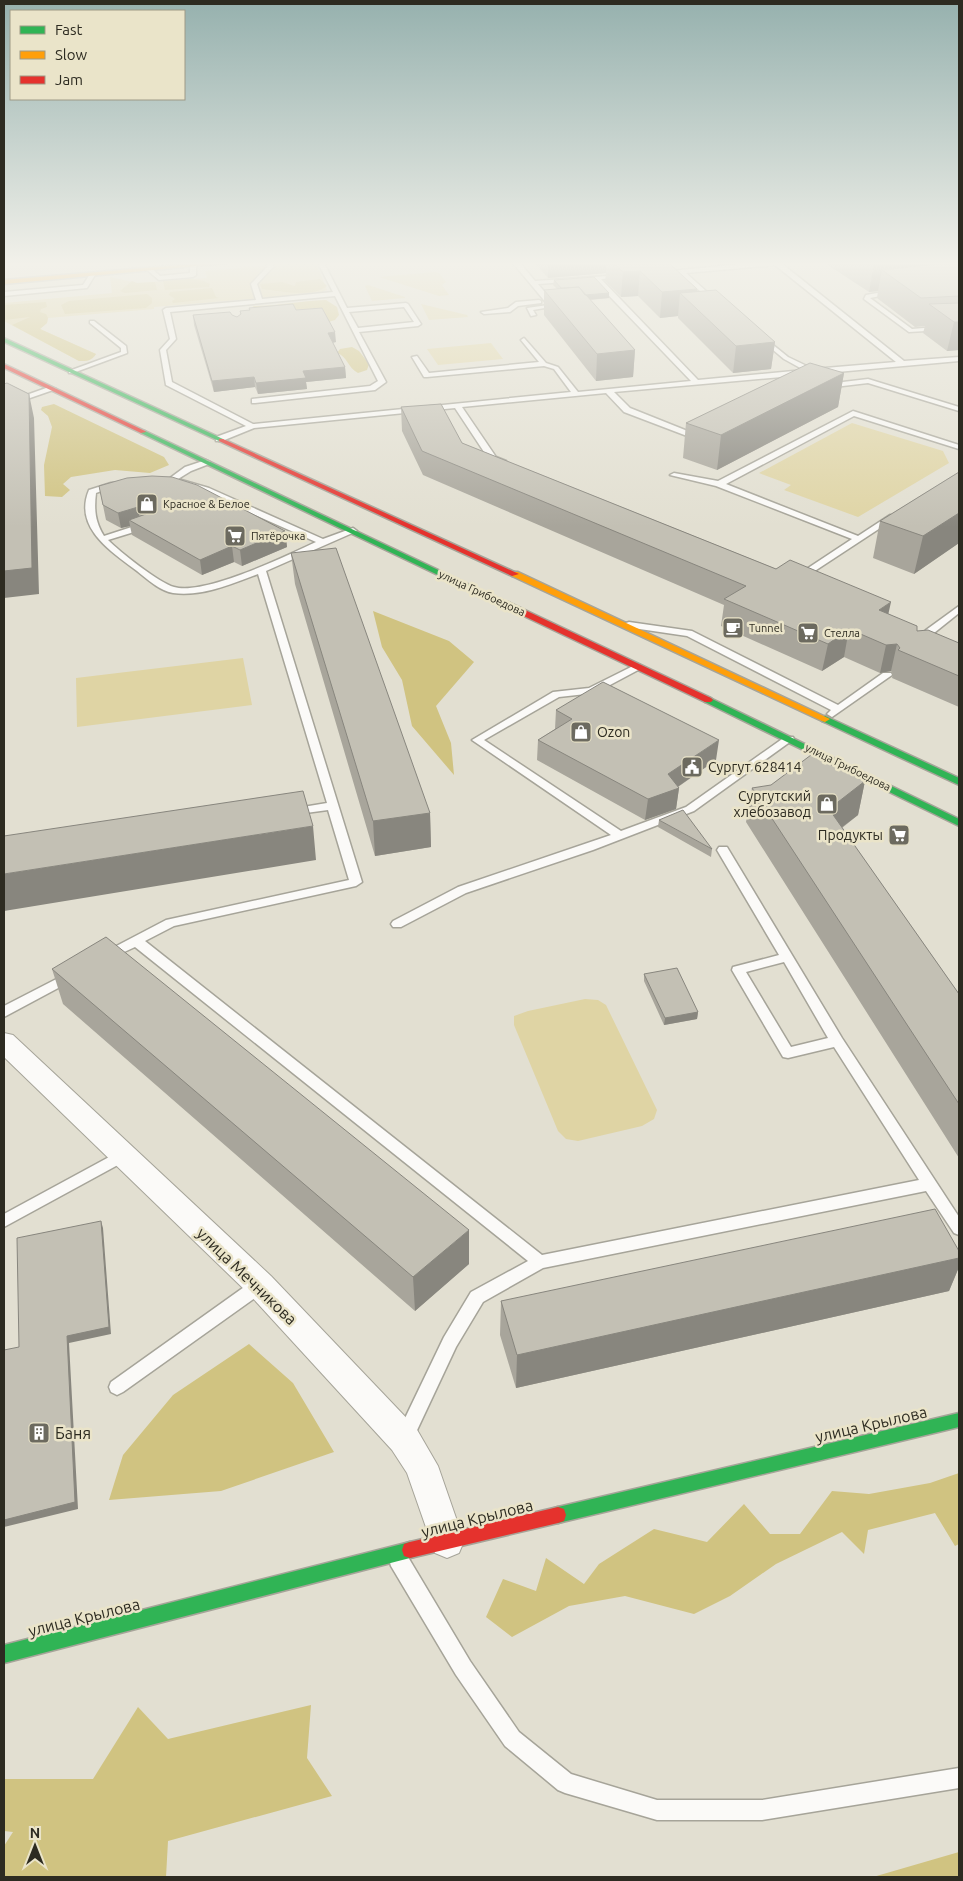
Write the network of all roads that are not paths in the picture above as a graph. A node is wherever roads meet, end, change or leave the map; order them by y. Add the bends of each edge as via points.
1 (27, 351) edge
2 (124, 351) edge
3 (163, 351) edge
4 (366, 351) edge
5 (533, 351) edge
6 (666, 351) edge
7 (778, 351) edge
8 (887, 351) edge
9 (415, 357) dead end
10 (959, 359) edge
11 (902, 363) junction
12 (544, 364) junction
13 (4, 366) edge
14 (812, 371) junction
15 (71, 372) junction
16 (697, 383) junction
17 (52, 389) junction
18 (608, 391) junction
19 (576, 394) junction
20 (12, 395) edge
21 (21, 400) junction
22 (255, 401) dead end
23 (4, 405) edge
24 (457, 406) junction
25 (959, 409) edge
26 (252, 426) junction
27 (712, 429) edge
28 (218, 439) junction
29 (959, 447) edge
30 (206, 462) junction
31 (510, 466) edge
32 (674, 475) dead end
33 (172, 480) junction
34 (719, 484) junction
35 (904, 510) edge
36 (144, 526) edge
37 (353, 531) junction
38 (856, 538) junction
39 (102, 539) junction
40 (324, 542) junction
41 (261, 570) junction
42 (801, 586) edge
43 (959, 609) edge
44 (622, 624) junction
45 (916, 634) edge
46 (938, 644) junction
47 (922, 650) edge
48 (637, 667) junction
49 (887, 675) edge
50 (838, 709) junction
51 (827, 720) junction
52 (789, 739) junction
53 (959, 782) edge
54 (333, 806) junction
55 (275, 814) edge
56 (959, 823) edge
57 (618, 835) junction
58 (723, 850) dead end
59 (397, 924) dead end
60 (136, 941) junction
61 (787, 958) junction
62 (95, 963) edge
63 (78, 972) edge
64 (4, 1012) edge
65 (837, 1041) junction
66 (4, 1042) edge
67 (122, 1156) junction
68 (931, 1184) junction
69 (4, 1221) edge
70 (959, 1229) edge
71 (540, 1262) junction
72 (260, 1285) junction
73 (117, 1387) dead end
74 (959, 1420) edge
75 (404, 1439) junction
76 (447, 1541) junction
77 (395, 1554) junction
78 (4, 1654) edge
79 (959, 1778) edge

1 - 15 main road
2 - 15 lane
3 - 26 lane via 169,383
4 - 22 lane via 382,382 372,388
5 - 12 lane
6 - 16 lane
7 - 14 lane
8 - 11 lane
9 - 12 lane via 427,375
10 - 11 lane
11 - 14 lane
12 - 19 lane via 556,368
13 - 17 main road, улица Грибоедова
14 - 16 lane
14 - 25 lane via 825,386 868,381
15 - 28 main road
16 - 18 lane
17 - 21 lane
17 - 30 main road, улица Грибоедова
18 - 19 lane
18 - 27 lane via 627,410 694,437
19 - 24 lane
20 - 21 lane
21 - 23 lane
24 - 26 lane
24 - 31 lane via 493,459
26 - 28 lane
28 - 44 main road
29 - 34 lane via 853,413
30 - 33 lane
30 - 37 main road, улица Грибоедова
32 - 34 lane
33 - 39 lane via 110,485 92,492 89,509 92,525
33 - 40 lane via 206,490
34 - 38 lane
35 - 38 lane
36 - 39 lane
37 - 40 lane
37 - 48 main road, улица Грибоедова
38 - 42 lane via 792,582
39 - 41 lane via 110,548 173,590 198,590
40 - 41 lane
41 - 54 lane
43 - 46 lane via 929,632
44 - 50 lane via 689,633
44 - 51 main road
45 - 46 lane
46 - 47 lane
48 - 52 main road, улица Грибоедова
48 - 57 lane via 591,691 557,694 477,740
49 - 50 lane
50 - 51 lane
51 - 53 main road
52 - 56 main road, улица Грибоедова
52 - 57 lane via 690,809
54 - 55 lane
54 - 60 lane via 356,882 170,923
57 - 59 lane via 462,890
58 - 61 lane
60 - 62 lane
60 - 71 lane
61 - 65 lane
61 - 65 lane via 738,970 788,1053
63 - 64 lane
65 - 68 lane
66 - 67 street, улица Мечникова
67 - 69 lane
67 - 72 street, улица Мечникова
68 - 70 lane
68 - 71 lane
71 - 75 lane via 477,1297 450,1342
72 - 73 lane
72 - 75 street, улица Мечникова
74 - 76 main road, улица Крылова
75 - 76 street, улица Мечникова via 421,1466
76 - 77 main road, улица Крылова
77 - 78 main road, улица Крылова
77 - 79 lane via 463,1668 512,1739 565,1782 658,1810 762,1810

